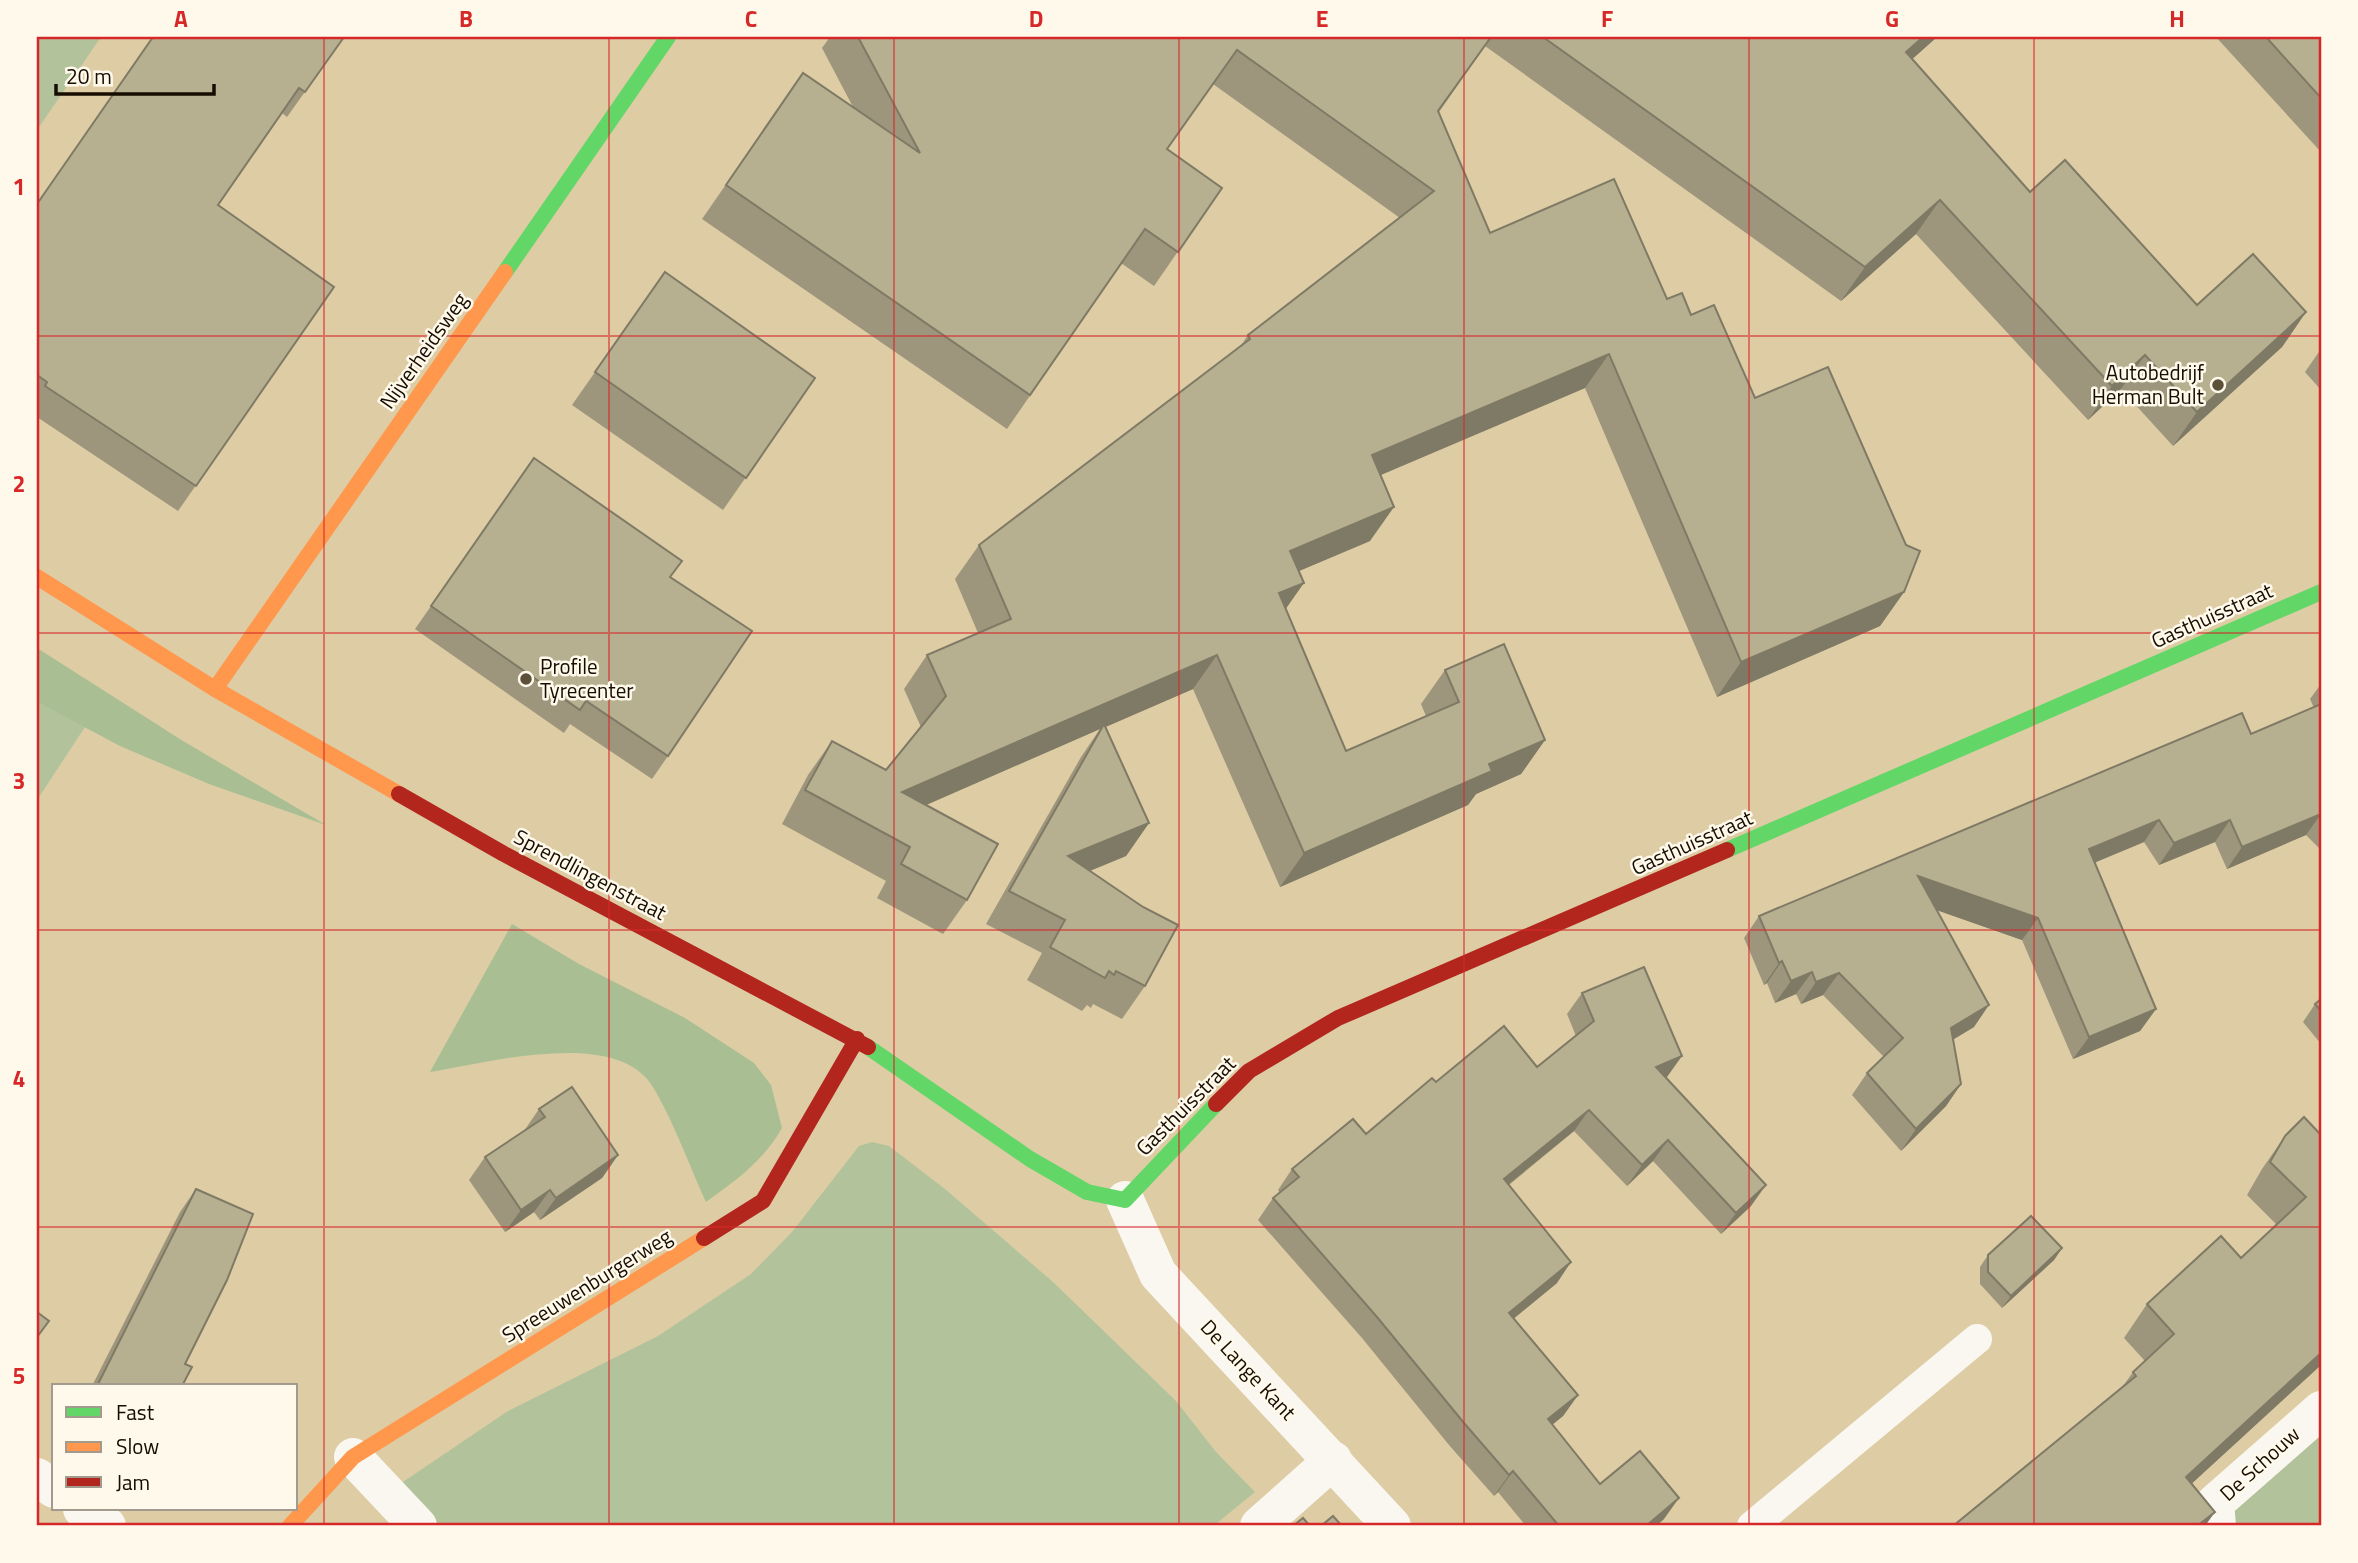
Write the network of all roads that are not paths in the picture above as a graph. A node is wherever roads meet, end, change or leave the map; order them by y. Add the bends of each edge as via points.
1 (668, 37) edge
2 (37, 577) edge
3 (2321, 592) edge
4 (215, 689) junction
5 (857, 1039) junction
6 (1125, 1200) junction
7 (1977, 1339) dead end
8 (2321, 1410) edge
9 (353, 1457) junction
10 (1333, 1460) junction
11 (37, 1477) edge
12 (52, 1488) edge
13 (83, 1510) edge
14 (107, 1526) edge
15 (290, 1526) edge
16 (418, 1526) edge
17 (1259, 1526) edge
18 (1392, 1526) edge
19 (1752, 1526) edge
20 (2217, 1526) edge

1 - 4 street, Nijverheidsweg
2 - 4 street, Sprendlingenstraat
3 - 6 street, Gasthuisstraat via 1338,1018 1249,1071
4 - 5 street, Sprendlingenstraat via 504,854
5 - 6 street, Sprendlingenstraat via 1030,1159 1087,1192
5 - 9 street, Spreeuwenburgerweg via 763,1201
6 - 10 street, De Lange Kant via 1158,1274
7 - 19 lane
8 - 20 street, De Schouw via 2215,1503
9 - 15 street, Spreeuwenburgerweg
9 - 16 street
10 - 17 street
10 - 18 street, De Lange Kant
11 - 12 street
13 - 14 street

